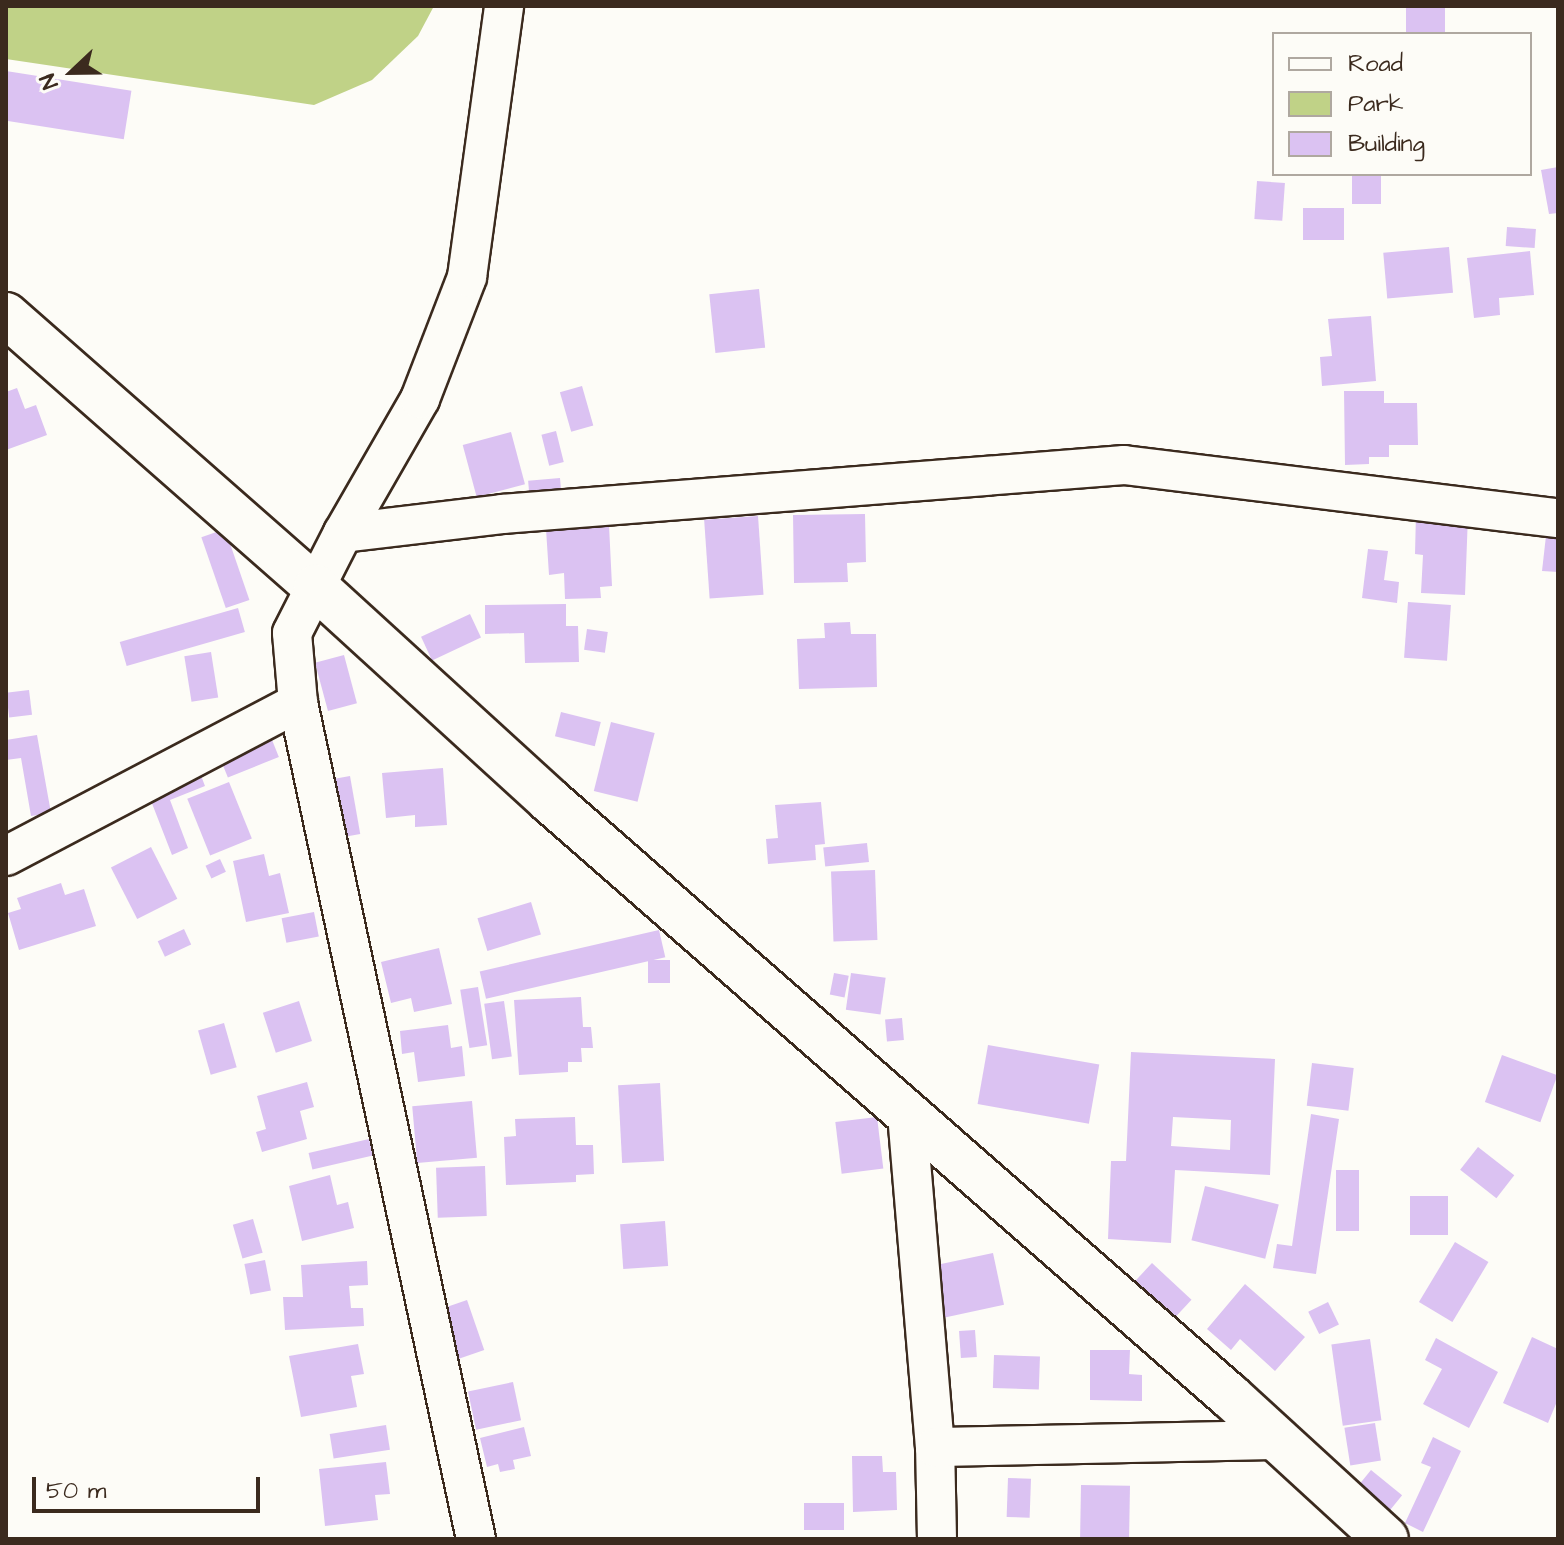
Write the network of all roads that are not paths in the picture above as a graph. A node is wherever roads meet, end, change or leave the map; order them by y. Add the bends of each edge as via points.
1 (504, 6) edge
2 (6, 315) edge
3 (1558, 518) edge
4 (343, 533) junction
5 (316, 587) junction
6 (298, 703) junction
7 (6, 856) edge
8 (907, 1114) junction
9 (1278, 1440) junction
10 (935, 1447) junction
11 (476, 1539) edge
12 (937, 1539) edge
13 (1386, 1539) edge

1 - 4 street via 467,277 420,399
2 - 5 main road
3 - 4 street via 1124,465 502,514
4 - 5 street
5 - 6 street via 292,633
5 - 8 main road
6 - 7 street
6 - 11 street
8 - 9 main road
8 - 10 street
9 - 10 street
9 - 13 main road
10 - 12 street

